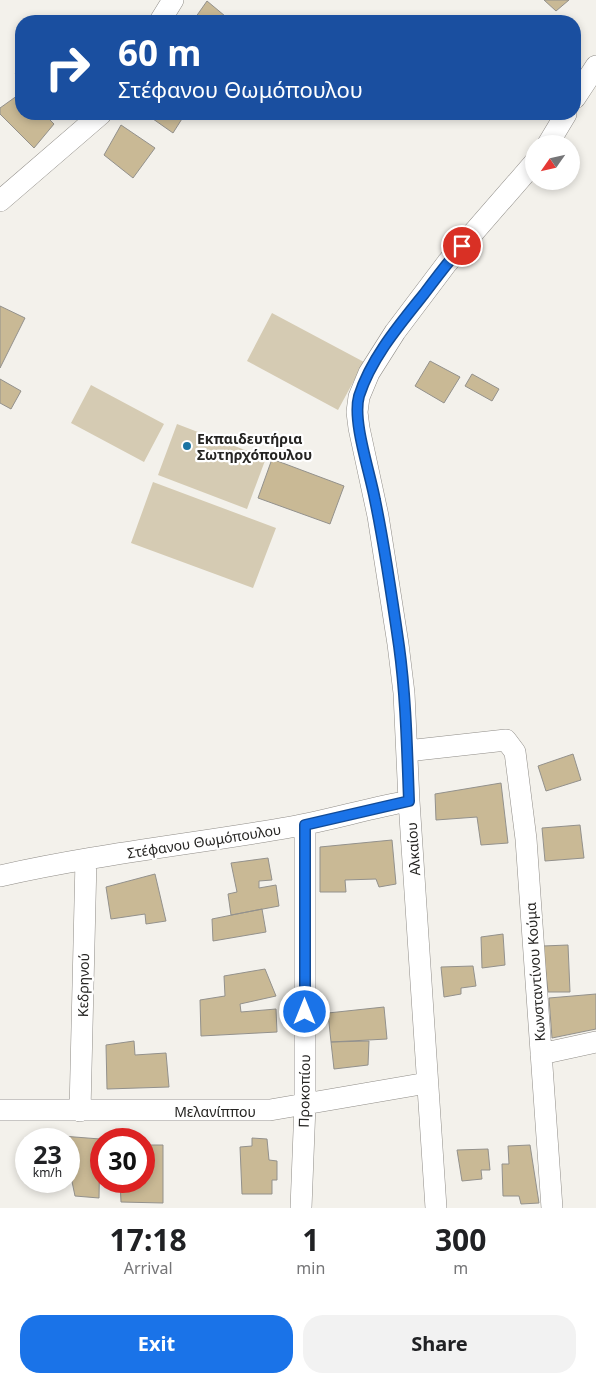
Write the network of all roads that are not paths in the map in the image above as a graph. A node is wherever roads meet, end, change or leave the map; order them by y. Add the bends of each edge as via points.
1 (173, 0) edge
2 (164, 15) edge
3 (596, 66) edge
4 (581, 89) edge
5 (95, 120) edge
6 (562, 120) edge
7 (553, 135) edge
8 (525, 173) edge
9 (0, 201) edge
10 (407, 751) junction
11 (409, 801) junction
12 (305, 825) junction
13 (86, 860) junction
14 (0, 876) edge
15 (596, 1042) edge
16 (541, 1054) junction
17 (427, 1083) junction
18 (305, 1105) junction
19 (0, 1110) edge
20 (80, 1110) junction
21 (301, 1208) edge
22 (436, 1208) edge
23 (552, 1208) edge

1 - 2 street
3 - 4 street
5 - 9 street
6 - 7 street
8 - 10 street, Αλκαίου via 447,263 405,318 373,365 359,396 356,412 378,516 400,653
10 - 11 street, Αλκαίου
10 - 16 street, Κωνσταντίνου Κούμα via 506,740 515,752 526,839
11 - 12 street, Στέφανου Θωμόπουλου
11 - 17 street, Αλκαίου
12 - 13 street, Στέφανου Θωμόπουλου
12 - 18 street, Προκοπίου
13 - 14 street, Στέφανου Θωμόπουλου
13 - 20 street, Κεδρηνού
15 - 16 street
16 - 23 street, Κωνσταντίνου Κούμα
17 - 18 street, Μελανίππου
17 - 22 street, Αλκαίου
18 - 20 street, Μελανίππου via 238,1111
18 - 21 street, Προκοπίου
19 - 20 street, Μελανίππου

